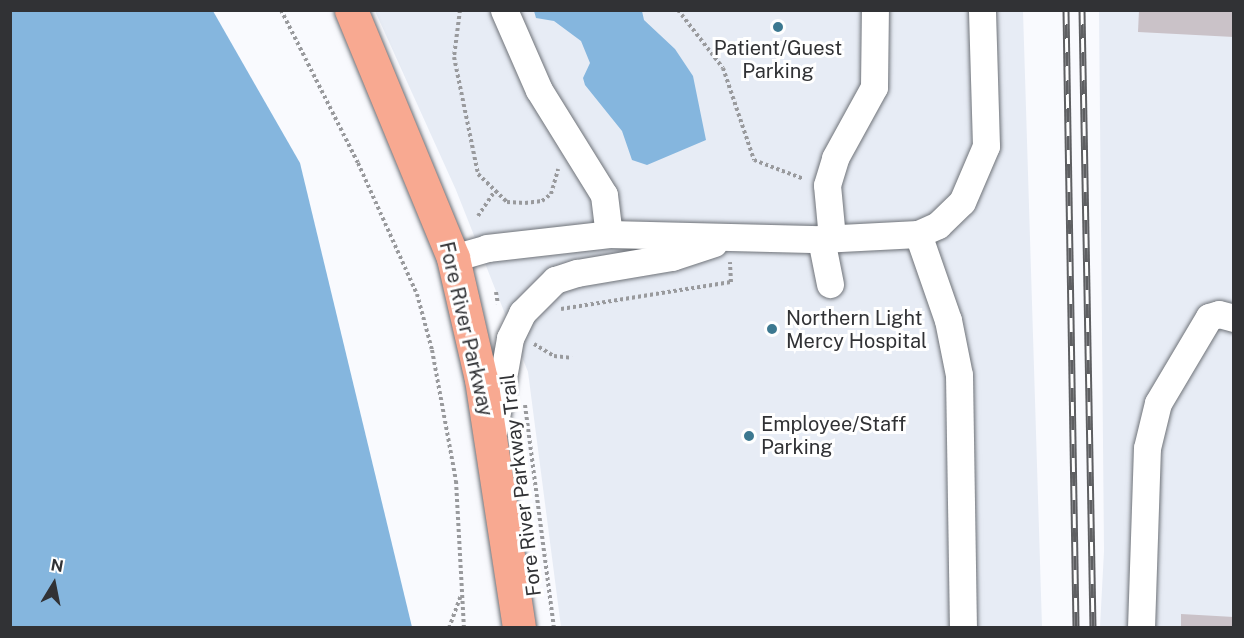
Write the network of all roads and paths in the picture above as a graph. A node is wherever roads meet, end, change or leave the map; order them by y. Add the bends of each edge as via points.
1 (281, 10) edge
2 (351, 10) edge
3 (460, 10) edge
4 (504, 10) edge
5 (678, 10) edge
6 (875, 10) edge
7 (982, 10) edge
8 (558, 159) dead end
9 (811, 183) dead end
10 (494, 192) junction
11 (478, 216) dead end
12 (609, 234) junction
13 (918, 234) junction
14 (827, 239) junction
15 (727, 247) junction
16 (453, 258) junction
17 (830, 284) dead end
18 (554, 310) dead end
19 (1233, 318) edge
20 (526, 339) dead end
21 (572, 358) dead end
22 (524, 401) dead end
23 (492, 444) junction
24 (463, 589) junction
25 (449, 627) edge
26 (464, 627) edge
27 (519, 627) edge
28 (554, 627) edge
29 (963, 627) edge
30 (1141, 627) edge

1 - 24 path via 358,163 417,294 432,350 456,481
2 - 16 main road, Fore River Parkway
3 - 10 path via 454,36 458,93 478,174
4 - 12 lane via 539,90 604,195
5 - 9 path via 723,68 754,160
6 - 14 lane via 874,87 835,158 827,185
7 - 13 lane via 986,146 962,202 938,225
8 - 10 path via 557,183 542,201 507,202
10 - 11 path
12 - 15 lane
12 - 16 lane via 487,248
13 - 14 lane
13 - 29 lane via 948,320 959,375
14 - 15 lane
14 - 17 lane
15 - 18 path via 731,282
15 - 23 lane via 555,280 537,296 510,338
16 - 23 main road, Fore River Parkway via 482,379
19 - 30 lane via 1219,314 1203,325 1155,413 1147,447
20 - 21 path via 554,356
22 - 28 path, Fore River Parkway Trail
23 - 27 main road, Fore River Parkway
24 - 25 path
24 - 26 path

